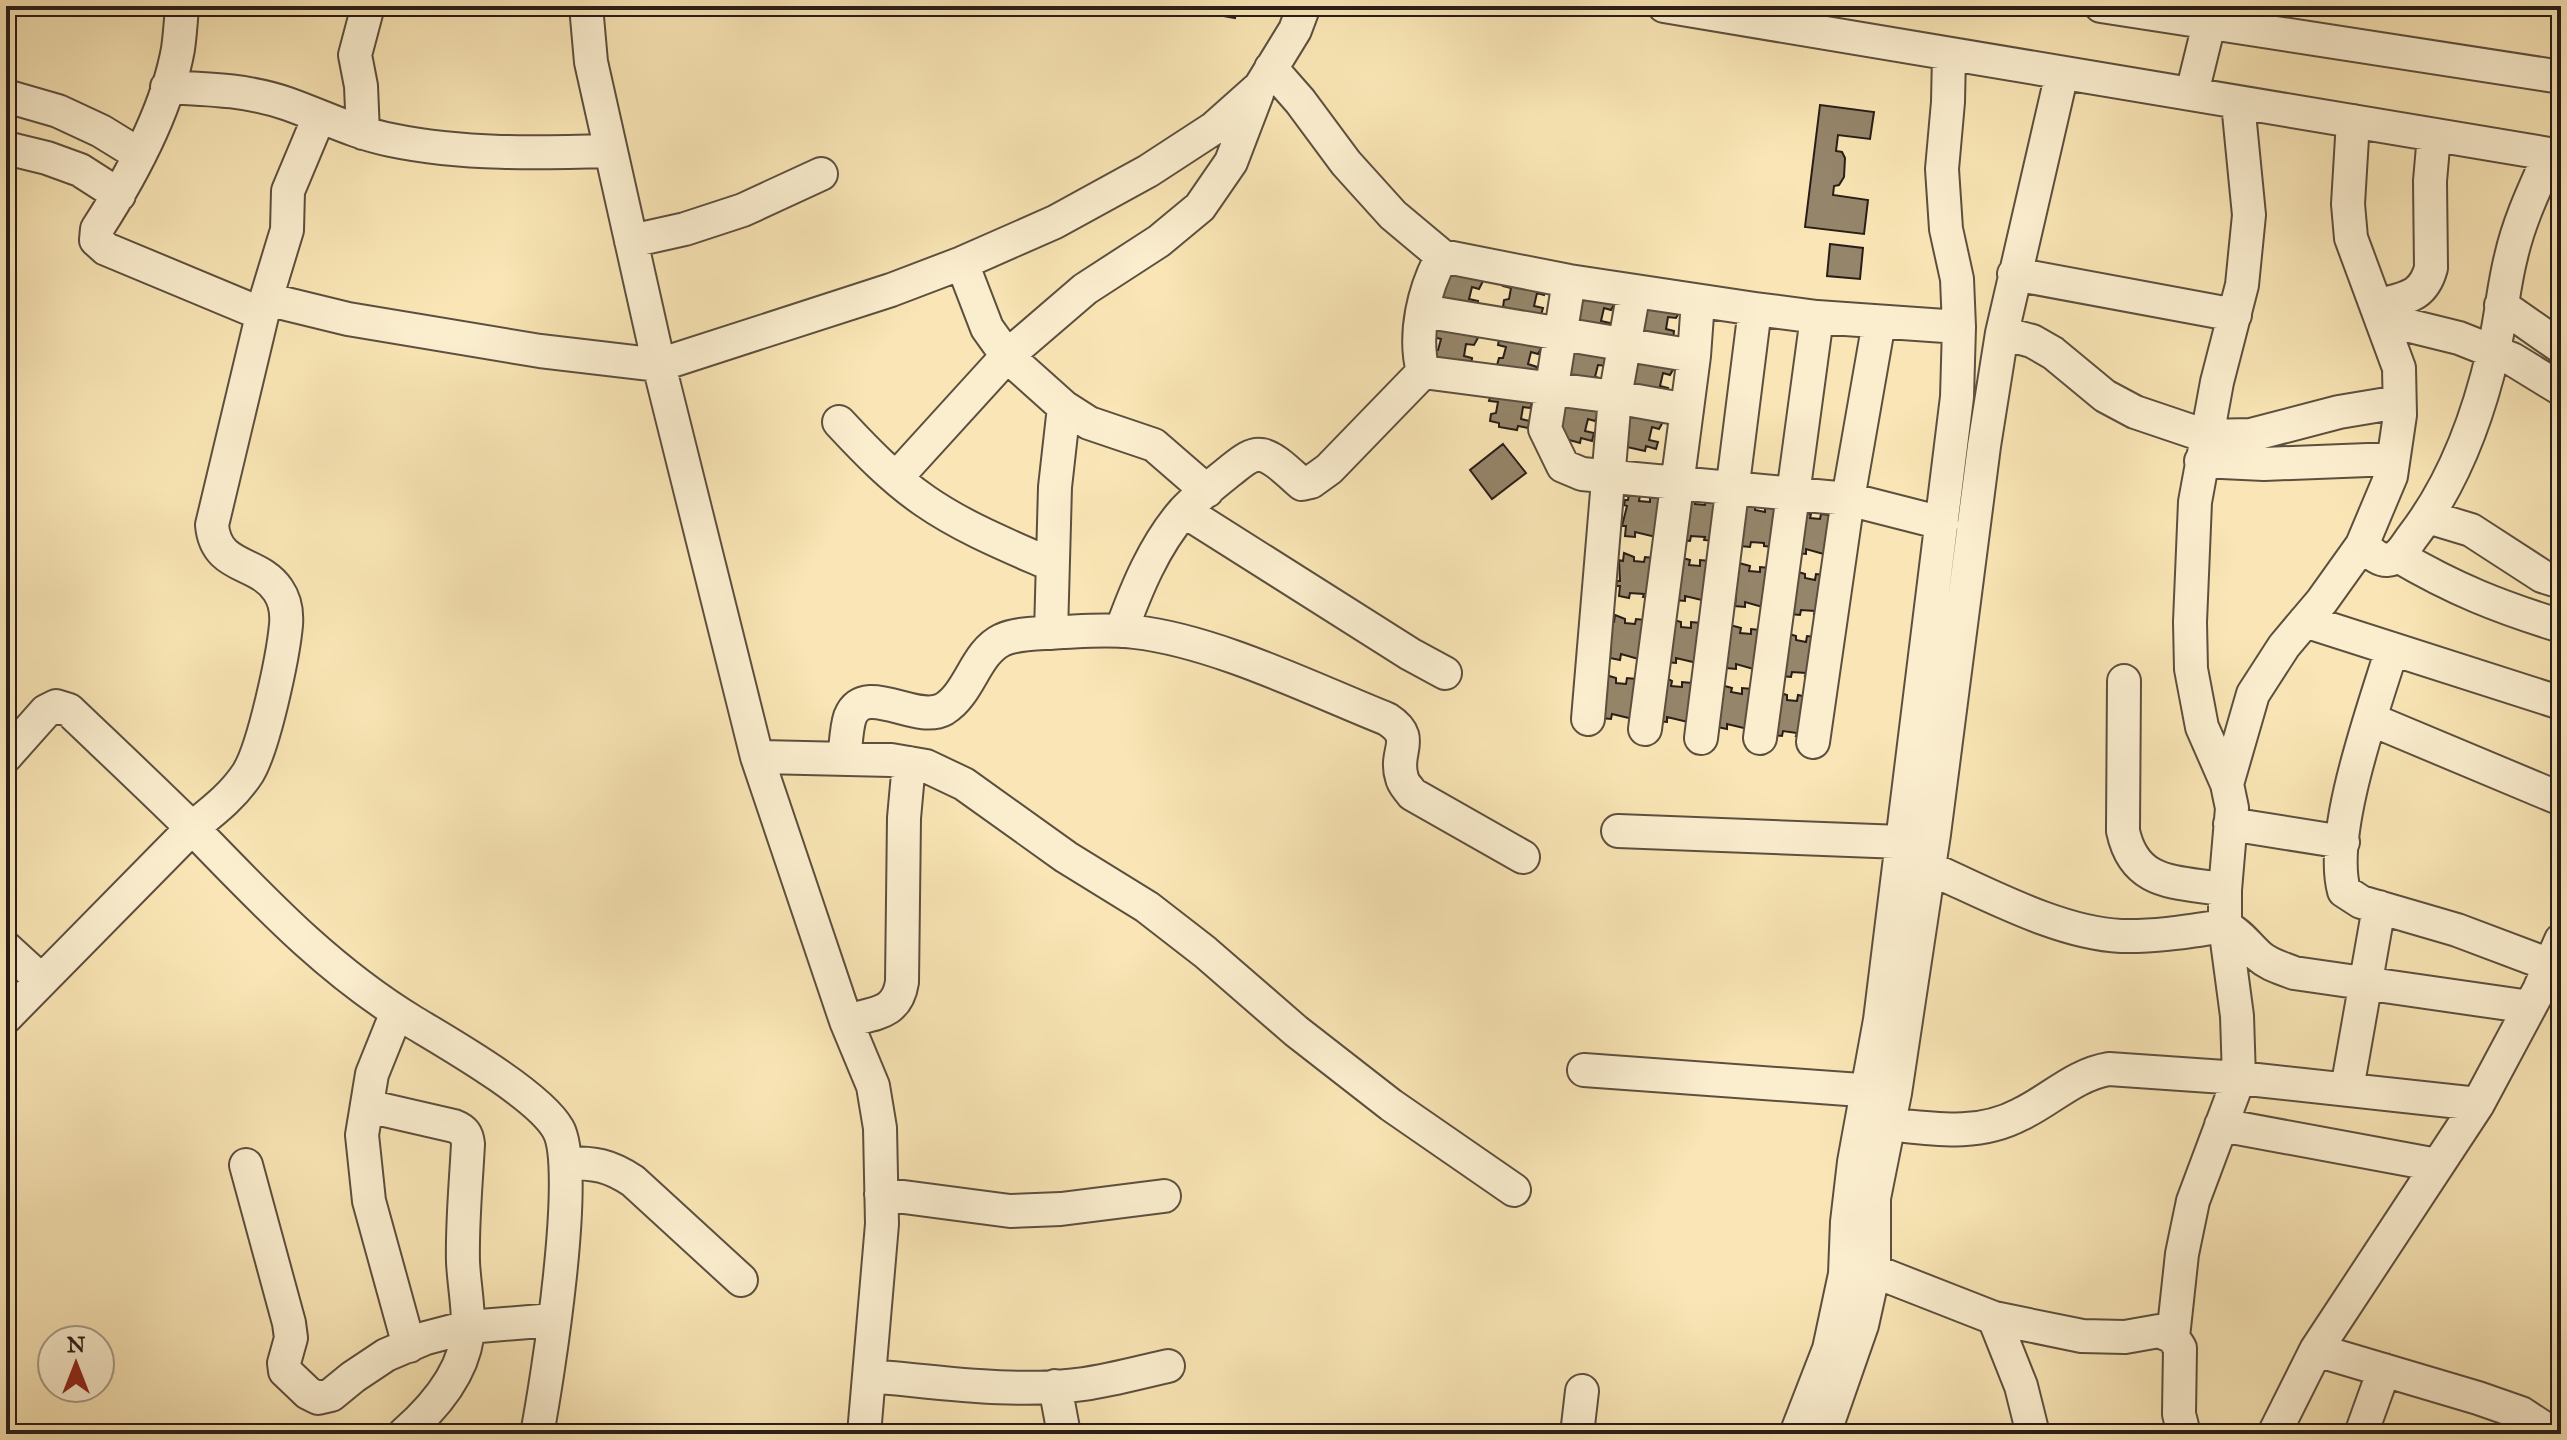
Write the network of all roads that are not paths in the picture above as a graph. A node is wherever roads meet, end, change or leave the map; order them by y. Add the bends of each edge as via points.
1 (182, 6) edge
2 (368, 6) edge
3 (586, 6) edge
4 (1304, 6) edge
5 (1664, 6) edge
6 (2101, 6) edge
7 (2211, 17) edge
8 (1949, 55) junction
9 (2062, 73) junction
10 (1266, 77) junction
11 (2561, 77) edge
12 (167, 87) junction
13 (2192, 93) junction
14 (6, 96) edge
15 (2238, 103) junction
16 (319, 117) junction
17 (2353, 121) junction
18 (363, 133) junction
19 (2434, 135) junction
20 (6, 148) edge
21 (611, 151) junction
22 (140, 155) junction
23 (2555, 155) edge
24 (821, 174) dead end
25 (119, 195) junction
26 (631, 241) junction
27 (1442, 256) junction
28 (962, 263) junction
29 (2014, 274) junction
30 (1569, 281) junction
31 (1634, 291) junction
32 (1698, 301) junction
33 (2501, 305) junction
34 (264, 307) junction
35 (1755, 309) junction
36 (1423, 311) junction
37 (2380, 313) junction
38 (2235, 315) junction
39 (1817, 317) junction
40 (1879, 322) junction
41 (1959, 327) junction
42 (2002, 333) junction
43 (1560, 335) junction
44 (1624, 345) junction
45 (2561, 347) edge
46 (2494, 352) junction
47 (1007, 356) junction
48 (1694, 356) junction
49 (659, 365) junction
50 (1423, 372) junction
51 (1550, 388) junction
52 (2561, 389) edge
53 (1615, 397) junction
54 (2399, 402) junction
55 (1064, 407) junction
56 (1687, 410) junction
57 (839, 422) dead end
58 (2204, 448) junction
59 (2393, 459) junction
60 (1609, 477) junction
61 (896, 478) junction
62 (1676, 484) junction
63 (1732, 489) junction
64 (1792, 492) junction
65 (1848, 499) junction
66 (1195, 501) junction
67 (2428, 517) junction
68 (1942, 523) junction
69 (2362, 545) junction
70 (2398, 556) junction
71 (1052, 565) junction
72 (2561, 582) edge
73 (2305, 621) junction
74 (2561, 626) edge
75 (1121, 631) junction
76 (1051, 633) junction
77 (2392, 649) junction
78 (1445, 673) dead end
79 (2124, 681) dead end
80 (2561, 703) edge
81 (1588, 719) dead end
82 (2370, 719) junction
83 (1645, 729) dead end
84 (1701, 738) dead end
85 (1760, 738) dead end
86 (1813, 742) dead end
87 (6, 756) edge
88 (757, 757) junction
89 (844, 759) junction
90 (909, 763) junction
91 (2227, 784) junction
92 (2561, 799) edge
93 (2230, 824) junction
94 (192, 828) junction
95 (1618, 831) dead end
96 (1901, 842) junction
97 (2343, 842) junction
98 (1523, 857) dead end
99 (1929, 868) junction
100 (2225, 890) junction
101 (2379, 907) junction
102 (2225, 926) junction
103 (6, 948) edge
104 (2548, 979) edge
105 (41, 980) junction
106 (2367, 983) junction
107 (397, 1012) junction
108 (6, 1017) edge
109 (846, 1021) junction
110 (1584, 1070) dead end
111 (2239, 1078) junction
112 (2347, 1089) junction
113 (1883, 1098) junction
114 (2478, 1104) junction
115 (367, 1106) junction
116 (2221, 1125) junction
117 (566, 1163) junction
118 (246, 1165) dead end
119 (2437, 1165) junction
120 (1514, 1190) dead end
121 (881, 1194) junction
122 (1164, 1196) dead end
123 (1874, 1271) junction
124 (741, 1280) dead end
125 (1994, 1318) junction
126 (553, 1320) junction
127 (468, 1327) junction
128 (2173, 1337) junction
129 (409, 1346) junction
130 (2316, 1350) junction
131 (1168, 1366) dead end
132 (2384, 1370) junction
133 (870, 1376) junction
134 (1055, 1386) junction
135 (1582, 1391) dead end
136 (404, 1434) edge
137 (537, 1434) edge
138 (864, 1434) edge
139 (1064, 1434) edge
140 (1577, 1434) edge
141 (1796, 1434) edge
142 (1824, 1434) edge
143 (2033, 1434) edge
144 (2184, 1434) edge
145 (2274, 1434) edge
146 (2361, 1434) edge
147 (2553, 1434) edge

1 - 12 street via 178,51
2 - 18 street via 355,55
3 - 21 street via 591,62
4 - 10 street
5 - 8 street
6 - 7 street
7 - 11 street
7 - 13 street
8 - 9 street
8 - 41 street via 1942,169
9 - 13 street
9 - 29 street
10 - 27 street via 1300,101 1393,215
10 - 28 street via 1214,128 1148,171 1055,222
10 - 47 street via 1231,162 1200,207 1085,289
12 - 16 street via 260,95
12 - 22 street
13 - 15 street
14 - 22 street via 58,111
15 - 17 street
15 - 38 street via 2249,215
16 - 18 street
16 - 34 street via 288,191 287,230
17 - 19 street
17 - 37 street via 2351,238
18 - 21 street via 513,153
19 - 23 street
19 - 37 street via 2431,268 2418,293
20 - 25 street via 80,170
21 - 26 street
22 - 25 street
23 - 33 street via 2523,215
24 - 26 street via 743,210
25 - 34 street via 97,229 96,240 106,249
26 - 49 street
27 - 30 street
27 - 36 street via 1428,281
28 - 47 street via 987,328
28 - 49 street
29 - 38 street
29 - 42 street
30 - 31 street
30 - 43 street
31 - 32 street
31 - 44 street
32 - 35 street
32 - 48 street
33 - 45 street
33 - 46 street
34 - 49 street
34 - 94 street via 212,525 222,553 278,589 286,625 267,722 250,770 225,802
35 - 39 street
35 - 63 street
36 - 43 street
36 - 50 street
37 - 46 street
37 - 54 street via 2399,368
38 - 58 street
39 - 40 street
39 - 64 street
40 - 41 street
40 - 65 street
41 - 68 street via 1957,397
42 - 58 street via 2032,341 2105,396
42 - 99 street
43 - 44 street
43 - 51 street
44 - 48 street
44 - 53 street
46 - 52 street
46 - 67 street via 2474,423
47 - 55 street
47 - 61 street
48 - 56 street
49 - 88 street
50 - 51 street
50 - 66 street via 1311,482 1302,484 1261,455 1248,457
51 - 53 street
51 - 60 street via 1545,429 1563,466
53 - 56 street
53 - 60 street
54 - 58 street via 2339,412
54 - 59 street
55 - 66 street via 1089,423 1154,445
55 - 71 street
56 - 62 street
57 - 61 street
58 - 59 street via 2264,464
58 - 91 street via 2191,568 2191,669 2202,727
59 - 69 street
60 - 62 street
60 - 81 street
61 - 71 street via 926,502
62 - 63 street
62 - 83 street
63 - 64 street
63 - 84 street
64 - 65 street
64 - 85 street
65 - 68 street
65 - 86 street
66 - 75 street via 1158,548
66 - 78 street via 1410,654
67 - 70 street
67 - 72 street via 2471,530 2542,576
68 - 96 street
69 - 70 street via 2378,558
69 - 73 street
70 - 74 street via 2494,605
71 - 76 street
73 - 77 street
73 - 91 street via 2253,694
75 - 76 street
75 - 98 street via 1220,653 1387,719 1404,737 1402,781 1412,794
76 - 89 street via 1014,635 998,642 945,709 931,714 869,701 857,706
77 - 80 street
77 - 82 street
79 - 100 street via 2123,831 2128,852 2141,870 2159,878
82 - 92 street
82 - 97 street
87 - 94 street via 46,711 56,706 69,710
88 - 89 street
88 - 109 street
89 - 90 street
90 - 109 street via 900,999 890,1009
90 - 120 street via 964,784 1147,907 1391,1105
91 - 93 street
93 - 97 street
93 - 100 street
94 - 105 street
94 - 107 street via 307,945
95 - 96 street
96 - 113 street via 1880,1020
97 - 101 street via 2344,891
99 - 102 street via 2069,926 2118,936
99 - 113 street
100 - 102 street
101 - 104 street via 2457,930
101 - 106 street
102 - 106 street via 2272,965
102 - 111 street
103 - 105 street
104 - 106 street
104 - 114 street
105 - 108 street
106 - 112 street
107 - 115 street via 372,1074
107 - 117 street via 541,1108 559,1130
109 - 121 street via 873,1086
110 - 113 street
111 - 112 street
111 - 113 street via 2090,1072 1992,1127 1952,1131
111 - 116 street
112 - 114 street
113 - 123 street
113 - 141 street via 1854,1162 1838,1310
114 - 119 street
115 - 127 street via 454,1126 467,1135 463,1263
115 - 129 street via 362,1135 369,1201
116 - 119 street
116 - 128 street via 2193,1201
117 - 124 street via 615,1169 633,1181
117 - 126 street
118 - 129 street via 289,1323 285,1371 318,1398
119 - 130 street
121 - 122 street via 1010,1211
121 - 133 street
123 - 125 street
123 - 142 street via 1862,1325
125 - 128 street via 2082,1336 2159,1331
125 - 143 street
126 - 127 street
126 - 137 street
127 - 129 street
127 - 136 street via 454,1376
128 - 144 street via 2180,1348 2179,1414
130 - 132 street
130 - 145 street
131 - 134 street
132 - 146 street
132 - 147 street via 2521,1413
133 - 134 street
133 - 138 street
134 - 139 street
135 - 140 street

